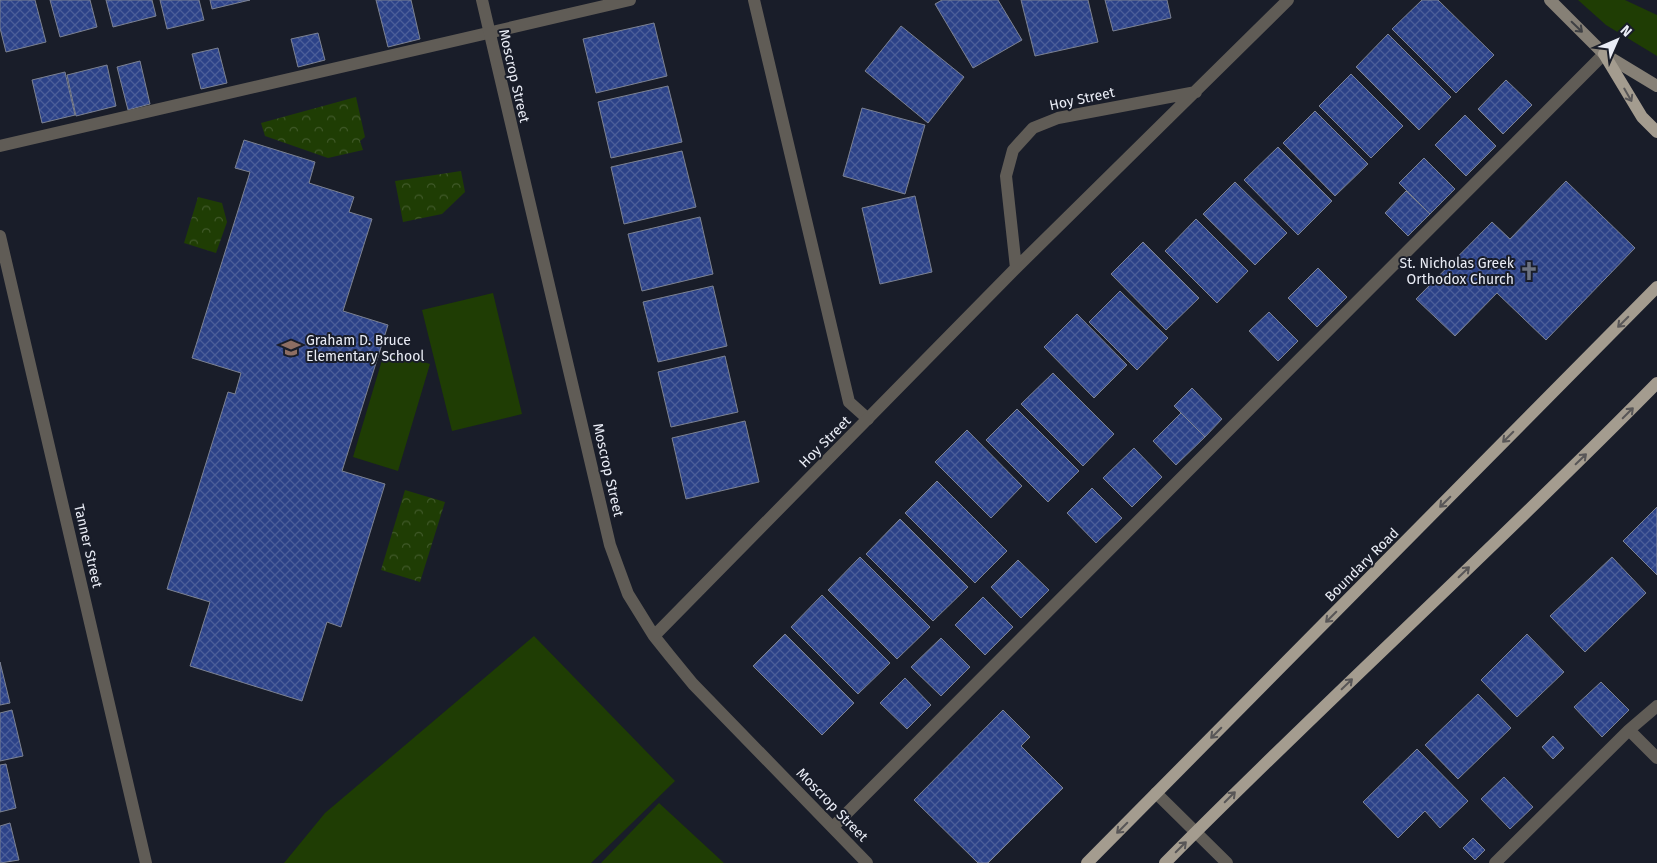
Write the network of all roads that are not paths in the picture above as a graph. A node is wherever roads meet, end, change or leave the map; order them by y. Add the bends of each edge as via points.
1 (482, 0) edge
2 (630, 0) edge
3 (754, 0) edge
4 (1288, 0) edge
5 (1550, 0) edge
6 (488, 34) junction
7 (1604, 54) junction
8 (1657, 86) edge
9 (1196, 92) junction
10 (1657, 132) edge
11 (0, 146) edge
12 (0, 236) edge
13 (1016, 268) junction
14 (1657, 287) edge
15 (1657, 383) edge
16 (868, 419) junction
17 (654, 636) junction
18 (1657, 706) edge
19 (1629, 730) junction
20 (1657, 758) edge
21 (1156, 793) junction
22 (833, 828) junction
23 (1196, 832) junction
24 (146, 863) edge
25 (868, 863) edge
26 (1088, 863) edge
27 (1165, 863) edge
28 (1227, 863) edge
29 (1495, 863) edge

1 - 6 street, Moscrop Street
2 - 6 street
3 - 16 street via 849,402
4 - 9 street, Hoy Street
5 -> 7 main road
6 - 11 street
6 - 17 street, Moscrop Street via 610,545 628,594
7 - 8 main road
7 -> 10 main road via 1642,117
7 - 22 street
9 - 13 street, Hoy Street
9 - 13 street, Hoy Street via 1058,118 1032,128 1013,150 1006,176
12 - 24 street, Tanner Street
13 - 16 street, Hoy Street
14 -> 21 main road, Boundary Road
23 -> 15 main road
16 - 17 street, Hoy Street
17 - 22 street, Moscrop Street via 693,684
18 - 19 street
19 - 20 street
19 - 29 street
21 - 23 street
21 -> 26 main road, Boundary Road
22 - 25 street, Moscrop Street
27 -> 23 main road
23 - 28 street

